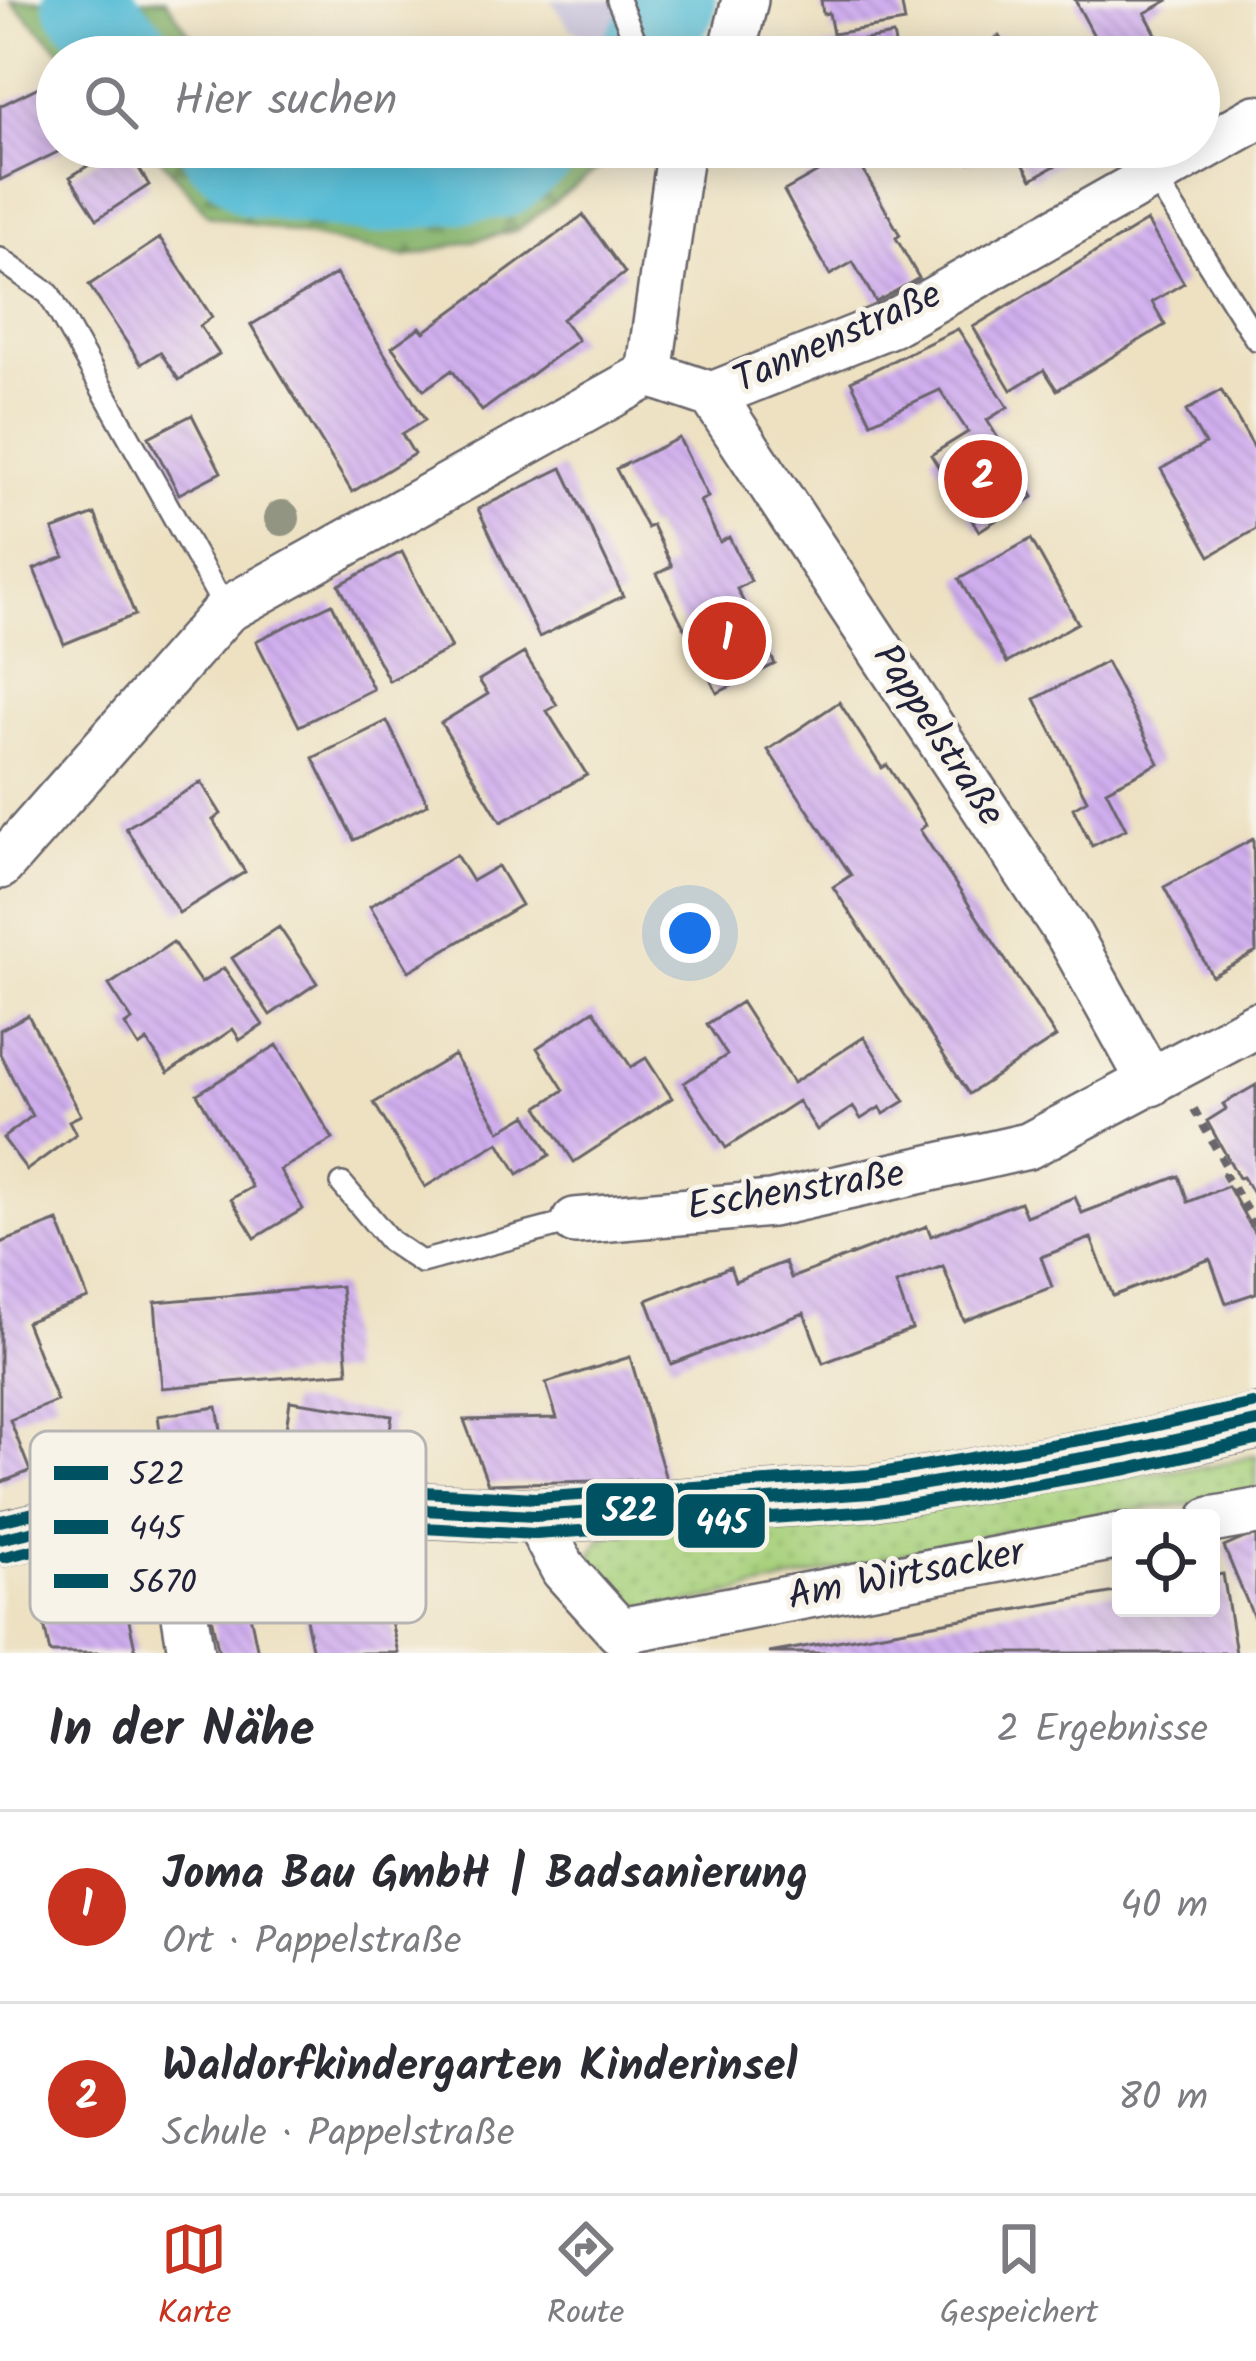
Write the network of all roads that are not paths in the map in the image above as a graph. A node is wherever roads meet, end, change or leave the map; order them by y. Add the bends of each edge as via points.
1 (745, 0) edge
2 (619, 6) edge
3 (633, 36) edge
4 (736, 36) edge
5 (1256, 118) edge
6 (1220, 138) edge
7 (678, 168) edge
8 (1166, 168) edge
9 (1153, 175) junction
10 (0, 260) edge
11 (1256, 339) edge
12 (649, 374) junction
13 (712, 395) junction
14 (226, 610) junction
15 (0, 866) edge
16 (1256, 1025) edge
17 (1162, 1077) junction
18 (342, 1184) dead end
19 (575, 1221) joint
20 (1256, 1422) edge
21 (426, 1510) edge
22 (1256, 1512) edge
23 (535, 1516) junction
24 (1220, 1518) edge
25 (30, 1532) edge
26 (1112, 1538) edge
27 (0, 1539) edge
28 (186, 1623) edge
29 (191, 1653) edge

1 - 4 street
2 - 3 lane
5 - 6 street, Tannenstraße
7 - 12 street
8 - 9 street, Tannenstraße
9 - 11 lane
9 - 13 street, Tannenstraße via 891,324
10 - 14 lane via 49,294
12 - 13 street, Tannenstraße
12 - 14 street
13 - 17 street, Pappelstraße
14 - 15 street
16 - 17 street, Eschenstraße
17 - 19 street, Eschenstraße via 1028,1146 903,1177 771,1204
18 - 19 lane, Eschenstraße via 390,1241 421,1262
20 - 23 street via 871,1492
21 - 23 street
22 - 24 street
23 - 26 street, Am Wirtsacker via 564,1570 619,1631
25 - 27 street
28 - 29 street

